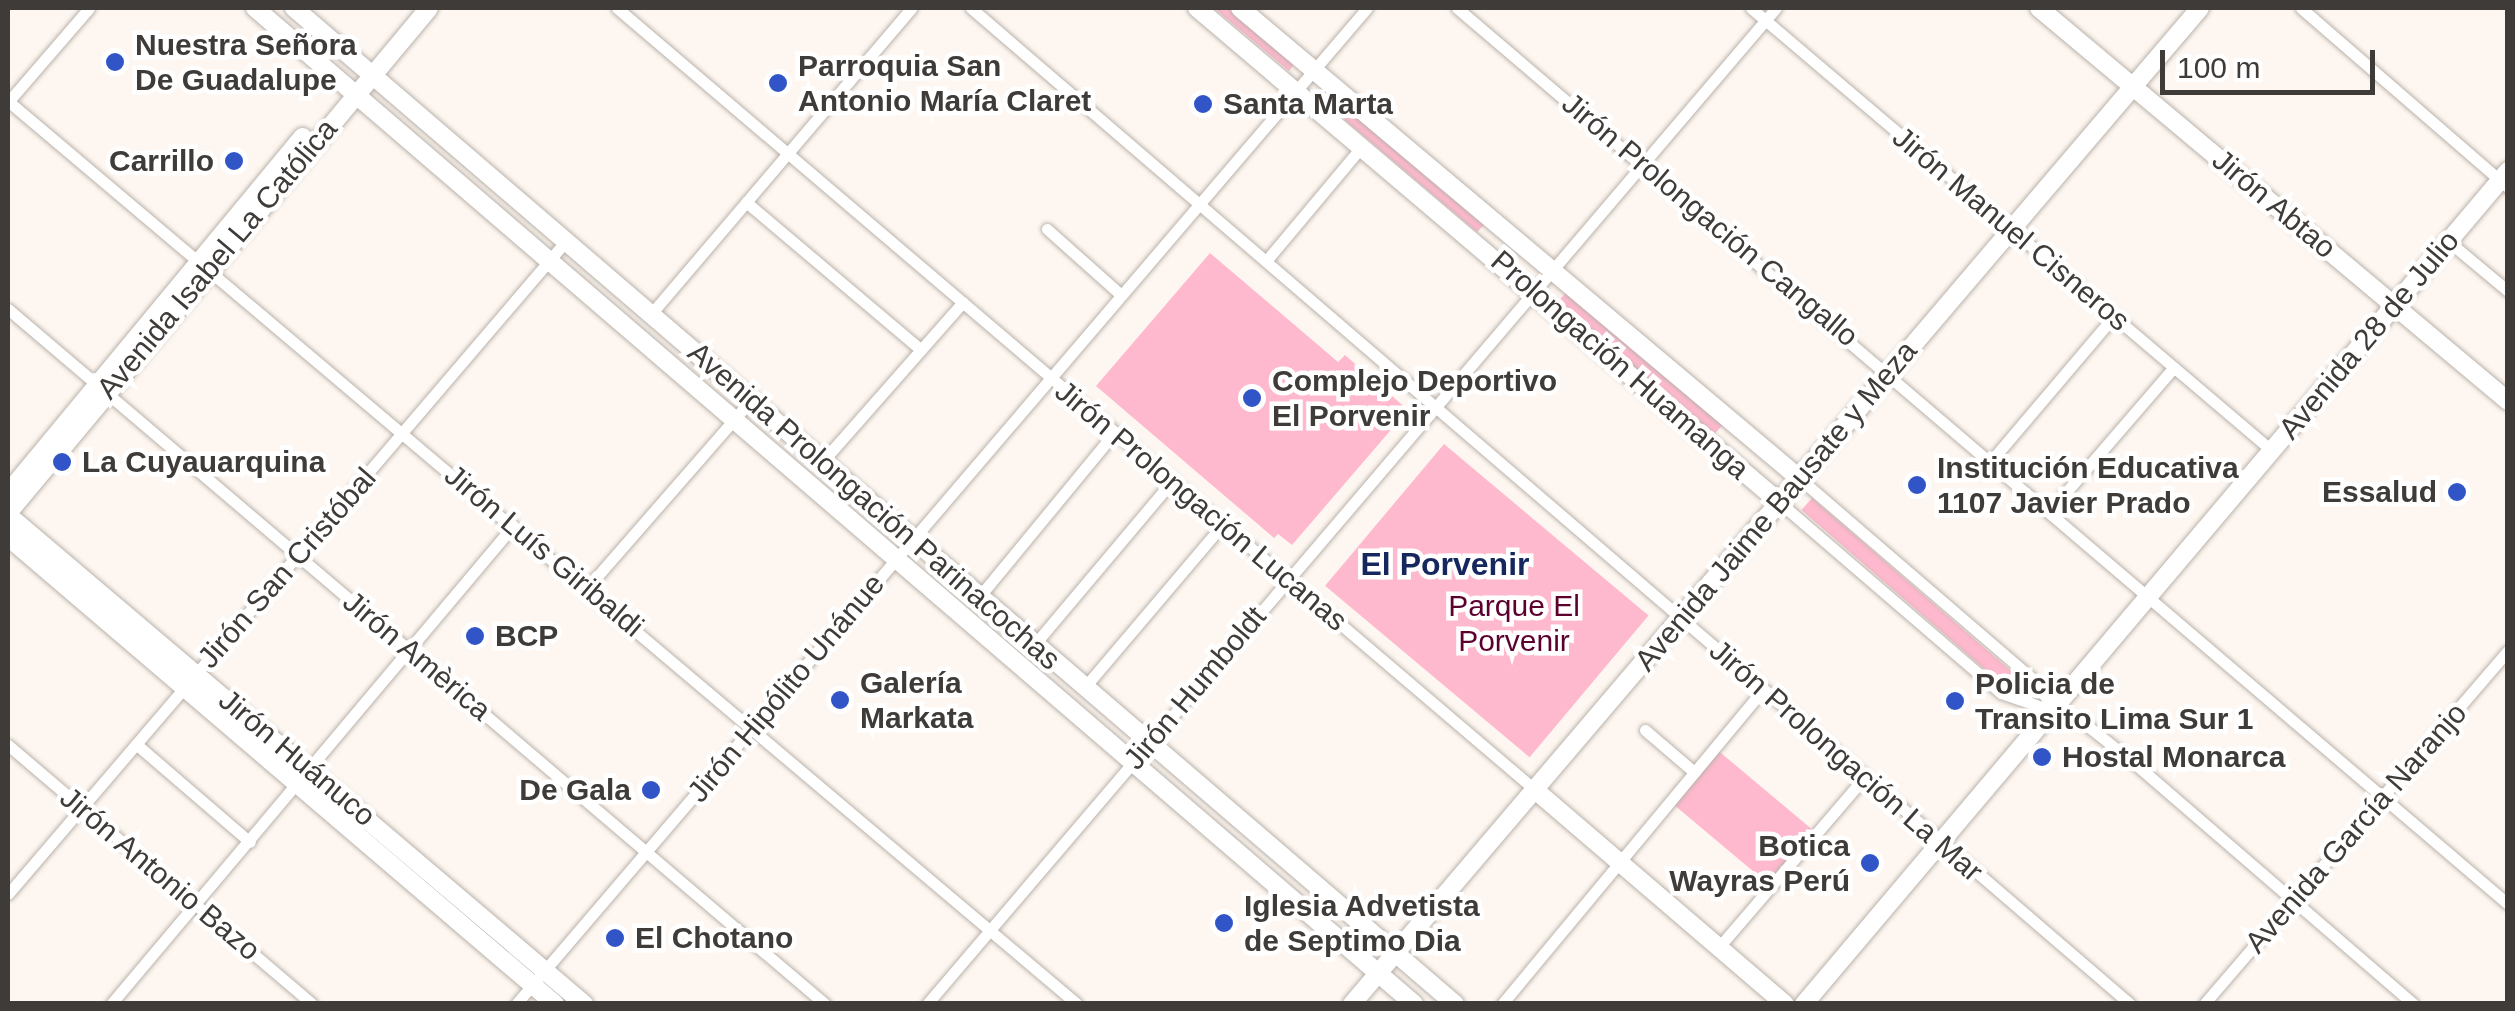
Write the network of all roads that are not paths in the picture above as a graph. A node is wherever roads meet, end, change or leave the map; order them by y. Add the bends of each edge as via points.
1 (89, 8) edge
2 (255, 8) edge
3 (294, 8) edge
4 (414, 8) edge
5 (429, 8) edge
6 (617, 8) edge
7 (911, 8) edge
8 (971, 8) edge
9 (1197, 8) edge
10 (1240, 8) edge
11 (1366, 8) edge
12 (1457, 8) edge
13 (1752, 8) edge
14 (1776, 8) edge
15 (2039, 8) edge
16 (2200, 8) edge
17 (2301, 8) edge
18 (1765, 20) junction
19 (1314, 69) junction
20 (368, 70) junction
21 (2134, 84) junction
22 (1297, 89) junction
23 (351, 90) junction
24 (8, 101) edge
25 (1362, 145) junction
26 (787, 153) junction
27 (1641, 164) junction
28 (2505, 179) edge
29 (746, 202) junction
30 (1199, 204) junction
31 (2012, 228) junction
32 (1046, 229) dead end
33 (566, 241) junction
34 (2448, 242) junction
35 (550, 261) junction
36 (1266, 262) junction
37 (203, 264) junction
38 (1551, 271) junction
39 (1534, 291) junction
40 (2508, 292) edge
41 (1121, 294) junction
42 (963, 302) junction
43 (2394, 306) junction
44 (8, 310) edge
45 (650, 314) junction
46 (2114, 316) junction
47 (921, 350) junction
48 (2174, 367) junction
49 (1890, 371) junction
50 (1050, 377) junction
51 (101, 388) junction
52 (751, 400) junction
53 (2508, 401) edge
54 (1434, 407) junction
55 (734, 418) junction
56 (1115, 432) junction
57 (403, 433) junction
58 (2271, 450) junction
59 (1991, 460) junction
60 (822, 462) junction
61 (1799, 478) junction
62 (1172, 481) junction
63 (8, 493) edge
64 (1779, 502) junction
65 (2049, 512) junction
66 (8, 514) edge
67 (1223, 524) junction
68 (513, 526) junction
69 (8, 537) edge
70 (912, 540) junction
71 (298, 555) junction
72 (897, 557) junction
73 (1288, 579) junction
74 (587, 588) junction
75 (979, 597) junction
76 (2146, 597) junction
77 (1680, 618) junction
78 (1034, 645) junction
79 (411, 650) junction
80 (2508, 652) edge
81 (190, 681) junction
82 (1084, 688) junction
83 (1763, 690) junction
84 (2054, 708) junction
85 (752, 727) junction
86 (1646, 730) dead end
87 (1148, 743) junction
88 (136, 744) junction
89 (8, 746) edge
90 (1134, 760) junction
91 (1694, 772) junction
92 (307, 777) junction
93 (1864, 778) junction
94 (1534, 790) junction
95 (2383, 796) junction
96 (81, 808) junction
97 (250, 842) junction
98 (1940, 843) junction
99 (647, 850) junction
100 (1620, 862) junction
101 (8, 894) edge
102 (2293, 900) junction
103 (2508, 904) edge
104 (196, 905) junction
105 (991, 928) junction
106 (1719, 947) junction
107 (1394, 954) junction
108 (1377, 974) junction
109 (539, 977) junction
110 (111, 1004) edge
111 (312, 1004) edge
112 (516, 1004) edge
113 (555, 1004) edge
114 (584, 1004) edge
115 (825, 1004) edge
116 (927, 1004) edge
117 (1078, 1004) edge
118 (1352, 1004) edge
119 (1414, 1004) edge
120 (1455, 1004) edge
121 (1502, 1004) edge
122 (1786, 1004) edge
123 (1804, 1004) edge
124 (2130, 1004) edge
125 (2204, 1004) edge
126 (2413, 1004) edge

1 - 24 street
2 - 23 main road, Avenida Prolongación Parinacochas
3 - 20 main road, Avenida Prolongación Parinacochas
4 - 20 main road, Avenida Isabel La Católica
5 - 20 main road, Avenida Isabel La Católica
6 - 26 street, Jirón Prolongación Lucanas
7 - 26 street
8 - 30 street, Jirón Prolongación La Mar
9 - 22 main road, Prolongación Huamanga
10 - 19 main road, Prolongación Huamanga
11 - 19 street, Jirón Hipólito Unánue
12 - 27 street, Jirón Prolongación Cangallo
13 - 18 street, Jirón Manuel Cisneros
14 - 18 street, Jirón Humboldt
15 - 21 main road, Jirón Abtao
16 - 21 main road, Avenida Jaime Bausate y Meza
17 - 28 street
18 - 27 street, Jirón Humboldt
18 - 31 street, Jirón Manuel Cisneros
19 - 22 street, Jirón Hipólito Unánue
19 - 38 main road, Prolongación Huamanga
20 - 23 main road, Avenida Isabel La Católica
20 - 33 main road, Avenida Prolongación Parinacochas
21 - 31 main road, Avenida Jaime Bausate y Meza
21 - 43 main road, Jirón Abtao
22 - 25 main road, Prolongación Huamanga
22 - 30 street, Jirón Hipólito Unánue
23 - 35 main road, Avenida Prolongación Parinacochas
23 - 37 main road, Avenida Isabel La Católica
24 - 37 street, Jirón Luís Giribaldi
25 - 36 street
25 - 39 main road, Prolongación Huamanga
26 - 29 street
26 - 42 street, Jirón Prolongación Lucanas
27 - 38 street, Jirón Humboldt
27 - 49 street, Jirón Prolongación Cangallo
28 - 34 main road, Avenida 28 de Julio
29 - 45 street
29 - 47 street
30 - 36 street, Jirón Prolongación La Mar
30 - 41 street, Jirón Hipólito Unánue
31 - 46 street, Jirón Manuel Cisneros
31 - 49 main road, Avenida Jaime Bausate y Meza
32 - 41 street
33 - 35 street, Jirón San Cristóbal
33 - 45 main road, Avenida Prolongación Parinacochas
34 - 40 street
34 - 43 main road, Avenida 28 de Julio
35 - 55 main road, Avenida Prolongación Parinacochas
35 - 57 street, Jirón San Cristóbal
36 - 54 street, Jirón Prolongación La Mar
37 - 51 main road, Avenida Isabel La Católica
37 - 57 street, Jirón Luís Giribaldi
38 - 39 street, Jirón Humboldt
38 - 61 main road, Prolongación Huamanga
39 - 54 street, Jirón Humboldt
39 - 64 main road, Prolongación Huamanga
41 - 50 street, Jirón Hipólito Unánue
42 - 47 street
42 - 50 street, Jirón Prolongación Lucanas
43 - 53 main road, Jirón Abtao
43 - 58 main road, Avenida 28 de Julio
44 - 51 street, Jirón Amèrica
45 - 52 main road, Avenida Prolongación Parinacochas
46 - 48 street, Jirón Manuel Cisneros
46 - 59 street
47 - 60 street
48 - 58 street, Jirón Manuel Cisneros
48 - 65 street
49 - 59 street, Jirón Prolongación Cangallo
49 - 61 main road, Avenida Jaime Bausate y Meza
50 - 56 street, Jirón Prolongación Lucanas
50 - 70 street, Jirón Hipólito Unánue
51 - 63 main road, Avenida Isabel La Católica
51 - 66 main road, Avenida Isabel La Católica
51 - 71 street, Jirón Amèrica
52 - 55 street
52 - 60 main road, Avenida Prolongación Parinacochas
54 - 73 street, Jirón Humboldt
54 - 77 street, Jirón Prolongación La Mar
55 - 72 main road, Avenida Prolongación Parinacochas
55 - 74 street
56 - 62 street, Jirón Prolongación Lucanas
56 - 75 street
57 - 68 street, Jirón Luís Giribaldi
57 - 71 street, Jirón San Cristóbal
58 - 76 main road, Avenida 28 de Julio
59 - 65 street, Jirón Prolongación Cangallo
60 - 70 main road, Avenida Prolongación Parinacochas
61 - 64 main road, Avenida Jaime Bausate y Meza
61 - 84 street, Prolongación Huamanga via 2022,670
62 - 67 street, Jirón Prolongación Lucanas
62 - 78 street
64 - 77 main road, Avenida Jaime Bausate y Meza
64 - 84 street, Prolongación Huamanga via 2001,693
65 - 76 street, Jirón Prolongación Cangallo
66 - 81 main road, Jirón Huánuco
67 - 73 street, Jirón Prolongación Lucanas
67 - 82 street
68 - 74 street, Jirón Luís Giribaldi
68 - 79 street
69 - 81 main road, Jirón Huánuco
70 - 72 street, Jirón Hipólito Unánue
70 - 75 main road, Avenida Prolongación Parinacochas
71 - 79 street, Jirón Amèrica
71 - 81 street, Jirón San Cristóbal
72 - 85 street, Jirón Hipólito Unánue
72 - 90 main road, Avenida Prolongación Parinacochas
73 - 87 street, Jirón Humboldt
73 - 94 street, Jirón Prolongación Lucanas
74 - 85 street, Jirón Luís Giribaldi
75 - 78 main road, Avenida Prolongación Parinacochas
76 - 84 main road, Avenida 28 de Julio
76 - 95 street, Jirón Prolongación Cangallo
77 - 83 street, Jirón Prolongación La Mar
77 - 94 main road, Avenida Jaime Bausate y Meza
78 - 82 main road, Avenida Prolongación Parinacochas
79 - 92 street
79 - 99 street, Jirón Amèrica
80 - 95 street, Avenida García Naranjo
81 - 88 street, Jirón San Cristóbal
81 - 92 main road, Jirón Huánuco
82 - 87 main road, Avenida Prolongación Parinacochas
83 - 91 street
83 - 93 street, Jirón Prolongación La Mar
84 - 98 main road, Avenida 28 de Julio
84 - 102 street via 2080,720
85 - 99 street, Jirón Hipólito Unánue
85 - 105 street, Jirón Luís Giribaldi
86 - 91 street
87 - 90 street, Jirón Humboldt
87 - 107 main road, Avenida Prolongación Parinacochas
88 - 96 street, Jirón San Cristóbal
88 - 97 street
89 - 96 street, Jirón Antonio Bazo
90 - 105 street, Jirón Humboldt
90 - 108 main road, Avenida Prolongación Parinacochas
91 - 100 street
92 - 97 street
92 - 109 main road, Jirón Huánuco
93 - 98 street, Jirón Prolongación La Mar
93 - 106 street
94 - 100 main road, Jirón Prolongación Lucanas
94 - 107 main road, Avenida Jaime Bausate y Meza
95 - 102 street, Avenida García Naranjo
95 - 103 street, Jirón Prolongación Cangallo
96 - 101 street, Jirón San Cristóbal
96 - 104 street, Jirón Antonio Bazo
97 - 104 street
98 - 123 main road, Avenida 28 de Julio
98 - 124 street, Jirón Prolongación La Mar
99 - 109 street, Jirón Hipólito Unánue
99 - 115 street, Jirón Amèrica
100 - 106 main road, Jirón Prolongación Lucanas
100 - 121 street
102 - 125 street, Avenida García Naranjo
102 - 126 street
104 - 110 street
104 - 111 street, Jirón Antonio Bazo
105 - 116 street, Jirón Humboldt
105 - 117 street, Jirón Luís Giribaldi
106 - 122 main road, Jirón Prolongación Lucanas
107 - 108 main road, Avenida Jaime Bausate y Meza
107 - 120 main road, Avenida Prolongación Parinacochas
108 - 118 main road, Avenida Jaime Bausate y Meza
108 - 119 main road, Avenida Prolongación Parinacochas
109 - 112 street, Jirón Hipólito Unánue
109 - 113 main road, Jirón Huánuco
109 - 114 main road, Jirón Huánuco

